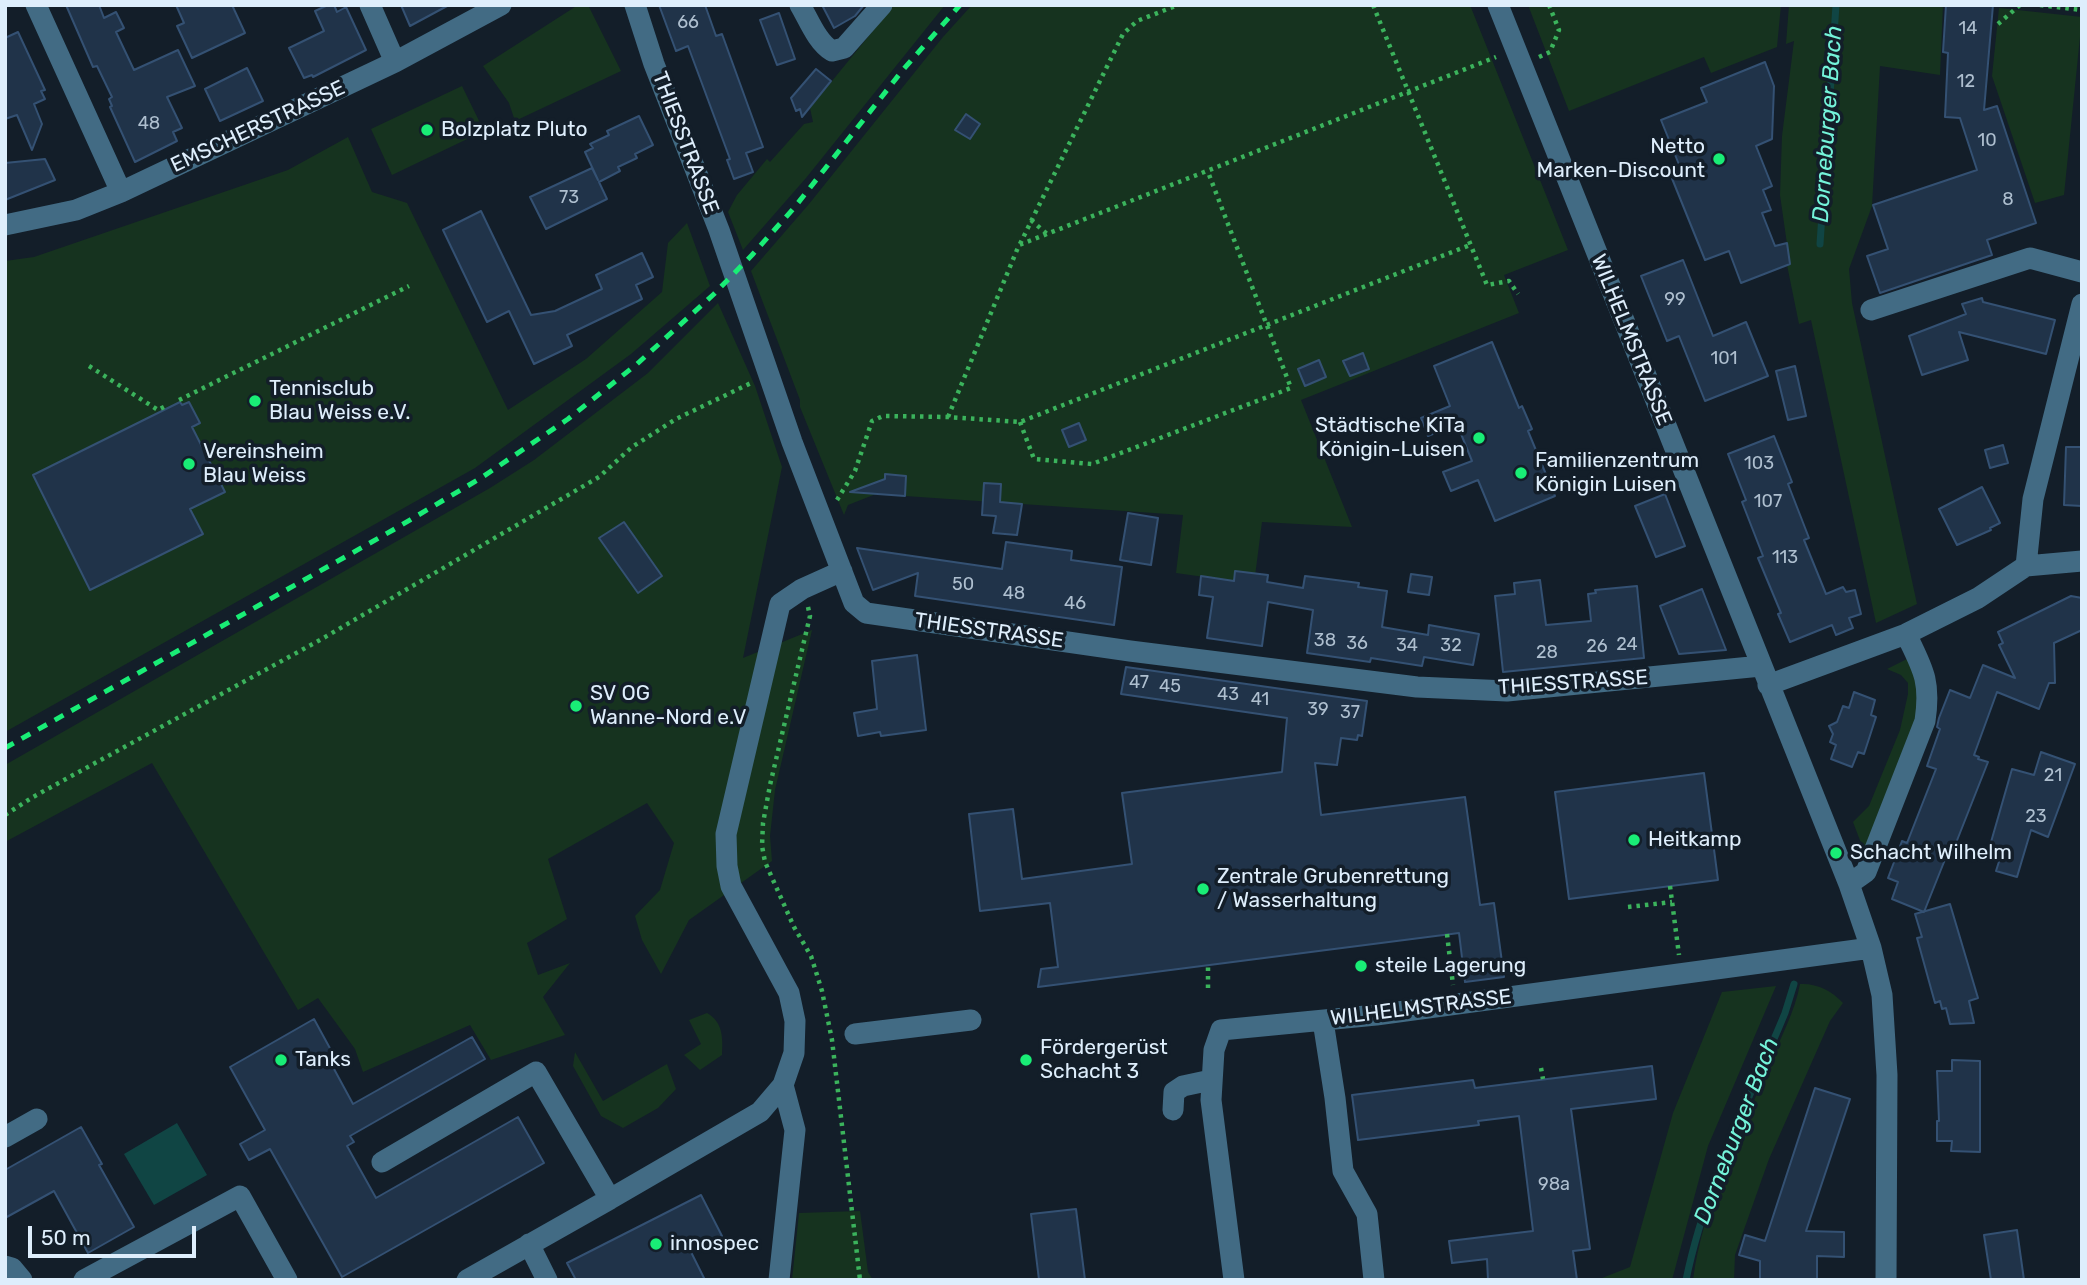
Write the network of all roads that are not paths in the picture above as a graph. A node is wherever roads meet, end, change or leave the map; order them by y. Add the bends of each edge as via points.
1 (36, 5) edge
2 (370, 5) edge
3 (501, 5) edge
4 (635, 5) edge
5 (800, 5) edge
6 (882, 5) edge
7 (1498, 5) edge
8 (395, 62) junction
9 (121, 192) junction
10 (5, 225) edge
11 (2082, 272) edge
12 (2082, 304) edge
13 (1871, 310) dead end
14 (2082, 561) edge
15 (2026, 566) junction
16 (842, 570) junction
17 (1906, 634) junction
18 (1764, 675) junction
19 (1849, 884) junction
20 (1871, 948) junction
21 (971, 1020) dead end
22 (1323, 1021) junction
23 (855, 1034) dead end
24 (1211, 1080) junction
25 (783, 1085) junction
26 (1173, 1110) dead end
27 (37, 1119) dead end
28 (5, 1137) edge
29 (382, 1162) dead end
30 (610, 1199) junction
31 (529, 1244) junction
32 (5, 1266) edge
33 (22, 1280) edge
34 (84, 1280) edge
35 (287, 1280) edge
36 (467, 1280) edge
37 (547, 1280) edge
38 (779, 1280) edge
39 (1234, 1280) edge
40 (1374, 1280) edge
41 (1886, 1280) edge

1 - 9 street
2 - 8 street
3 - 8 street, EMSCHERSTRASSE
4 - 16 street, THIESSTRASSE
5 - 6 street via 832,51 844,48
7 - 18 street, WILHELMSTRASSE
8 - 9 street, EMSCHERSTRASSE
9 - 10 street, EMSCHERSTRASSE via 76,210
11 - 13 street via 2030,258
12 - 15 street via 2033,499
14 - 15 street, THIESSTRASSE
15 - 17 street, THIESSTRASSE via 1978,598
16 - 18 street, THIESSTRASSE via 854,603 866,613 1417,687 1507,691
16 - 25 street via 780,604 726,834 731,886 789,993 796,1021 794,1053
17 - 18 street, THIESSTRASSE
17 - 19 street via 1926,674 1925,721 1866,872
18 - 19 street, WILHELMSTRASSE
19 - 20 street, WILHELMSTRASSE
20 - 22 street, WILHELMSTRASSE
20 - 41 street, WILHELMSTRASSE via 1882,995 1887,1074
21 - 23 street
22 - 24 street, WILHELMSTRASSE via 1221,1030
22 - 40 street via 1343,1171 1367,1214
24 - 26 street via 1174,1091
24 - 39 street, WILHELMSTRASSE
25 - 30 street via 760,1112
25 - 38 street via 795,1130
27 - 28 street
29 - 30 street via 536,1072
30 - 31 street
31 - 36 street
31 - 37 street
32 - 33 street
34 - 35 street via 240,1196

